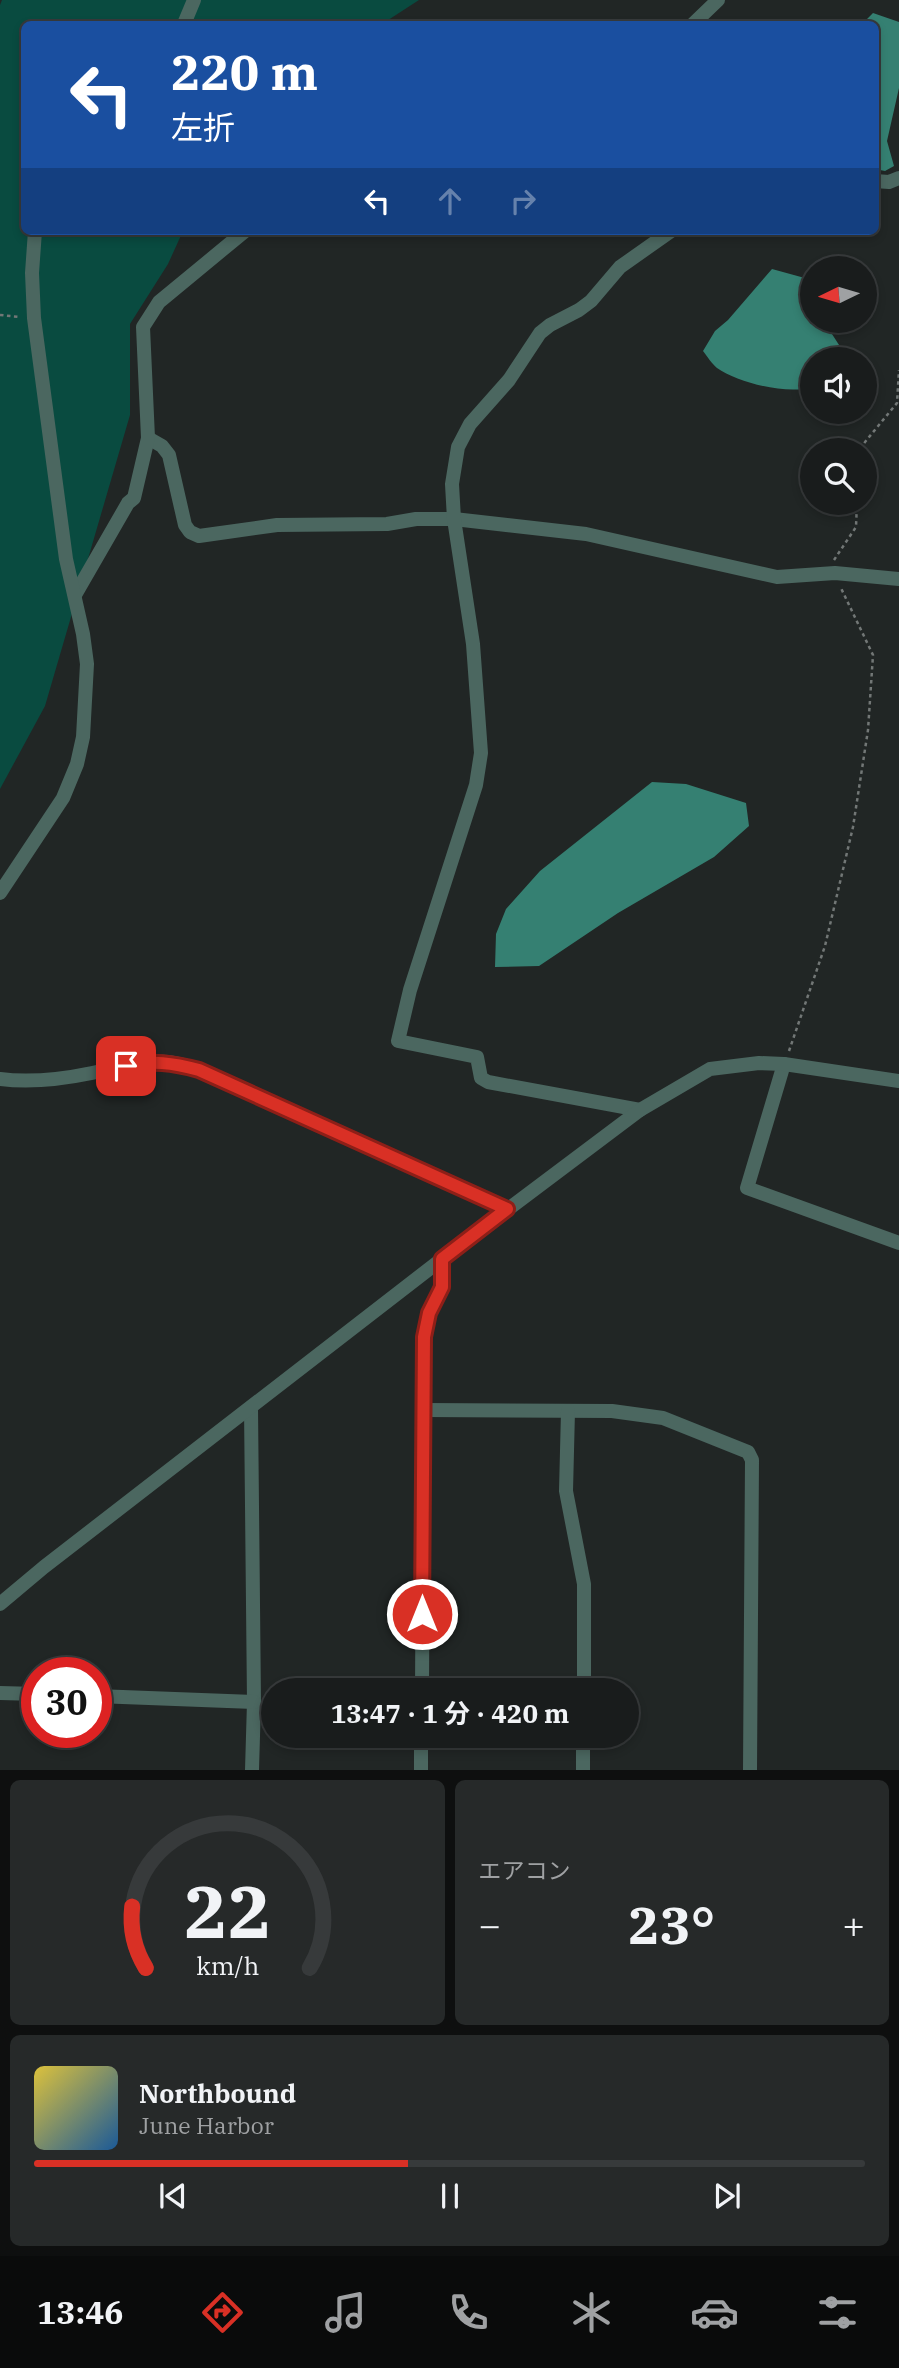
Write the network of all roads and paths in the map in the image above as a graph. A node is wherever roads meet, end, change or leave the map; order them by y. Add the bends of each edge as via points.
1 (194, 0) edge
2 (718, 0) edge
3 (185, 21) edge
4 (696, 21) edge
5 (899, 178) edge
6 (879, 181) edge
7 (35, 235) edge
8 (240, 235) edge
9 (665, 235) edge
10 (0, 314) edge
11 (7, 315) dead end
12 (899, 370) edge
13 (148, 438) junction
14 (868, 438) edge
15 (856, 515) edge
16 (454, 519) junction
17 (835, 573) junction
18 (899, 579) edge
19 (75, 595) junction
20 (0, 893) edge
21 (784, 1064) junction
22 (0, 1079) edge
23 (899, 1081) edge
24 (640, 1110) junction
25 (507, 1209) junction
26 (899, 1243) edge
27 (442, 1259) junction
28 (251, 1408) junction
29 (424, 1410) junction
30 (568, 1410) junction
31 (0, 1604) edge
32 (422, 1678) edge
33 (584, 1678) edge
34 (0, 1693) edge
35 (21, 1694) edge
36 (112, 1697) edge
37 (254, 1702) junction
38 (421, 1748) edge
39 (583, 1748) edge
40 (252, 1769) edge
41 (421, 1769) edge
42 (583, 1769) edge
43 (750, 1769) edge

1 - 3 street
2 - 4 street
5 - 6 street
7 - 19 street via 34,318
8 - 13 street via 159,302 143,327
9 - 16 street via 620,267 585,305 540,333 509,380 470,424 458,447 452,484
10 - 11 path
12 - 14 path via 897,403
13 - 16 street via 169,455 185,525 199,536 277,525
13 - 19 street via 134,498
15 - 17 path via 856,527 833,562
16 - 17 street via 586,534 777,577
16 - 24 street via 473,644 481,753 476,785 398,1041 477,1057 481,1078 488,1082
17 - 18 street
17 - 21 path via 873,655 868,730 853,827 825,946
19 - 20 street via 87,664 77,764 63,798
21 - 23 street
21 - 24 street via 710,1069
21 - 26 street via 747,1188
22 - 25 street via 38,1080 145,1061 169,1062 240,1087
24 - 25 street
25 - 27 street
27 - 28 street
27 - 29 street via 442,1287 424,1337
28 - 31 street
28 - 37 street
29 - 30 street
29 - 32 street
30 - 33 street via 566,1491 584,1584
30 - 43 street via 663,1418 748,1452 752,1460
34 - 35 street
36 - 37 street
37 - 40 street
38 - 41 street
39 - 42 street

